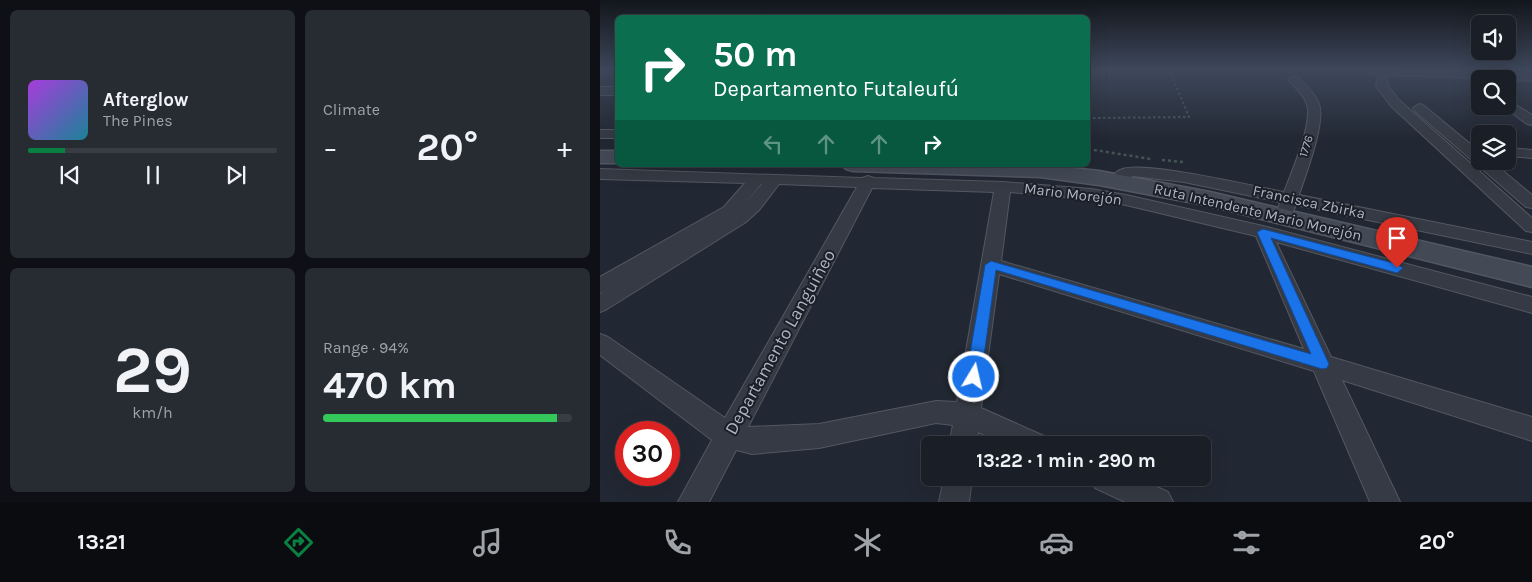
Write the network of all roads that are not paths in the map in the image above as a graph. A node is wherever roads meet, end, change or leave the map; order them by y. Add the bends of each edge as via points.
1 (1305, 92) edge
2 (1387, 92) edge
3 (1402, 92) edge
4 (1516, 110) edge
5 (1532, 121) edge
6 (1471, 148) edge
7 (1516, 153) edge
8 (1532, 154) edge
9 (600, 157) edge
10 (615, 157) edge
11 (1011, 167) edge
12 (662, 170) edge
13 (1493, 170) edge
14 (859, 171) edge
15 (1040, 171) junction
16 (600, 174) edge
17 (765, 179) junction
18 (1116, 181) junction
19 (1003, 187) junction
20 (1532, 203) edge
21 (1286, 207) junction
22 (1532, 227) edge
23 (1263, 232) junction
24 (1532, 248) edge
25 (991, 265) junction
26 (1532, 277) edge
27 (600, 286) edge
28 (600, 304) edge
29 (1532, 304) edge
30 (600, 343) edge
31 (1322, 364) junction
32 (968, 414) junction
33 (1532, 429) edge
34 (728, 436) junction
35 (964, 436) edge
36 (1015, 436) edge
37 (957, 486) edge
38 (1122, 486) edge
39 (693, 502) edge
40 (954, 502) edge
41 (1158, 502) edge
42 (1385, 502) edge

1 - 21 street, 1776 via 1314,110 1310,135
2 - 22 street
3 - 6 street
4 - 5 street
7 - 8 street
9 - 10 main road
11 - 15 main road, Ruta Intendente Mario Morejón
12 - 16 street, Mario Morejón
12 - 17 street, Mario Morejón
13 - 20 street
14 - 15 main road, Ruta Intendente Mario Morejón
14 - 17 street, Mario Morejón
14 - 19 street, Mario Morejón
14 - 34 street, Departamento Languiñeo
15 - 18 main road, Ruta Intendente Mario Morejón
17 - 27 street via 730,211
17 - 28 street via 754,205 740,218
18 - 21 main road, Ruta Intendente Mario Morejón via 1210,199
18 - 21 street, Francisca Zbirka via 1132,171 1184,177
19 - 23 street, Mario Morejón via 1126,200
19 - 25 street
21 - 24 street, Francisca Zbirka
21 - 26 main road, Ruta Intendente Mario Morejón
23 - 29 street, Mario Morejón
23 - 31 street
25 - 31 street
25 - 32 street
30 - 34 street
31 - 33 street
31 - 42 street
32 - 34 street via 936,412 819,436 752,441
32 - 35 street
32 - 36 street
34 - 39 street, Departamento Languiñeo
37 - 40 street
38 - 41 street

